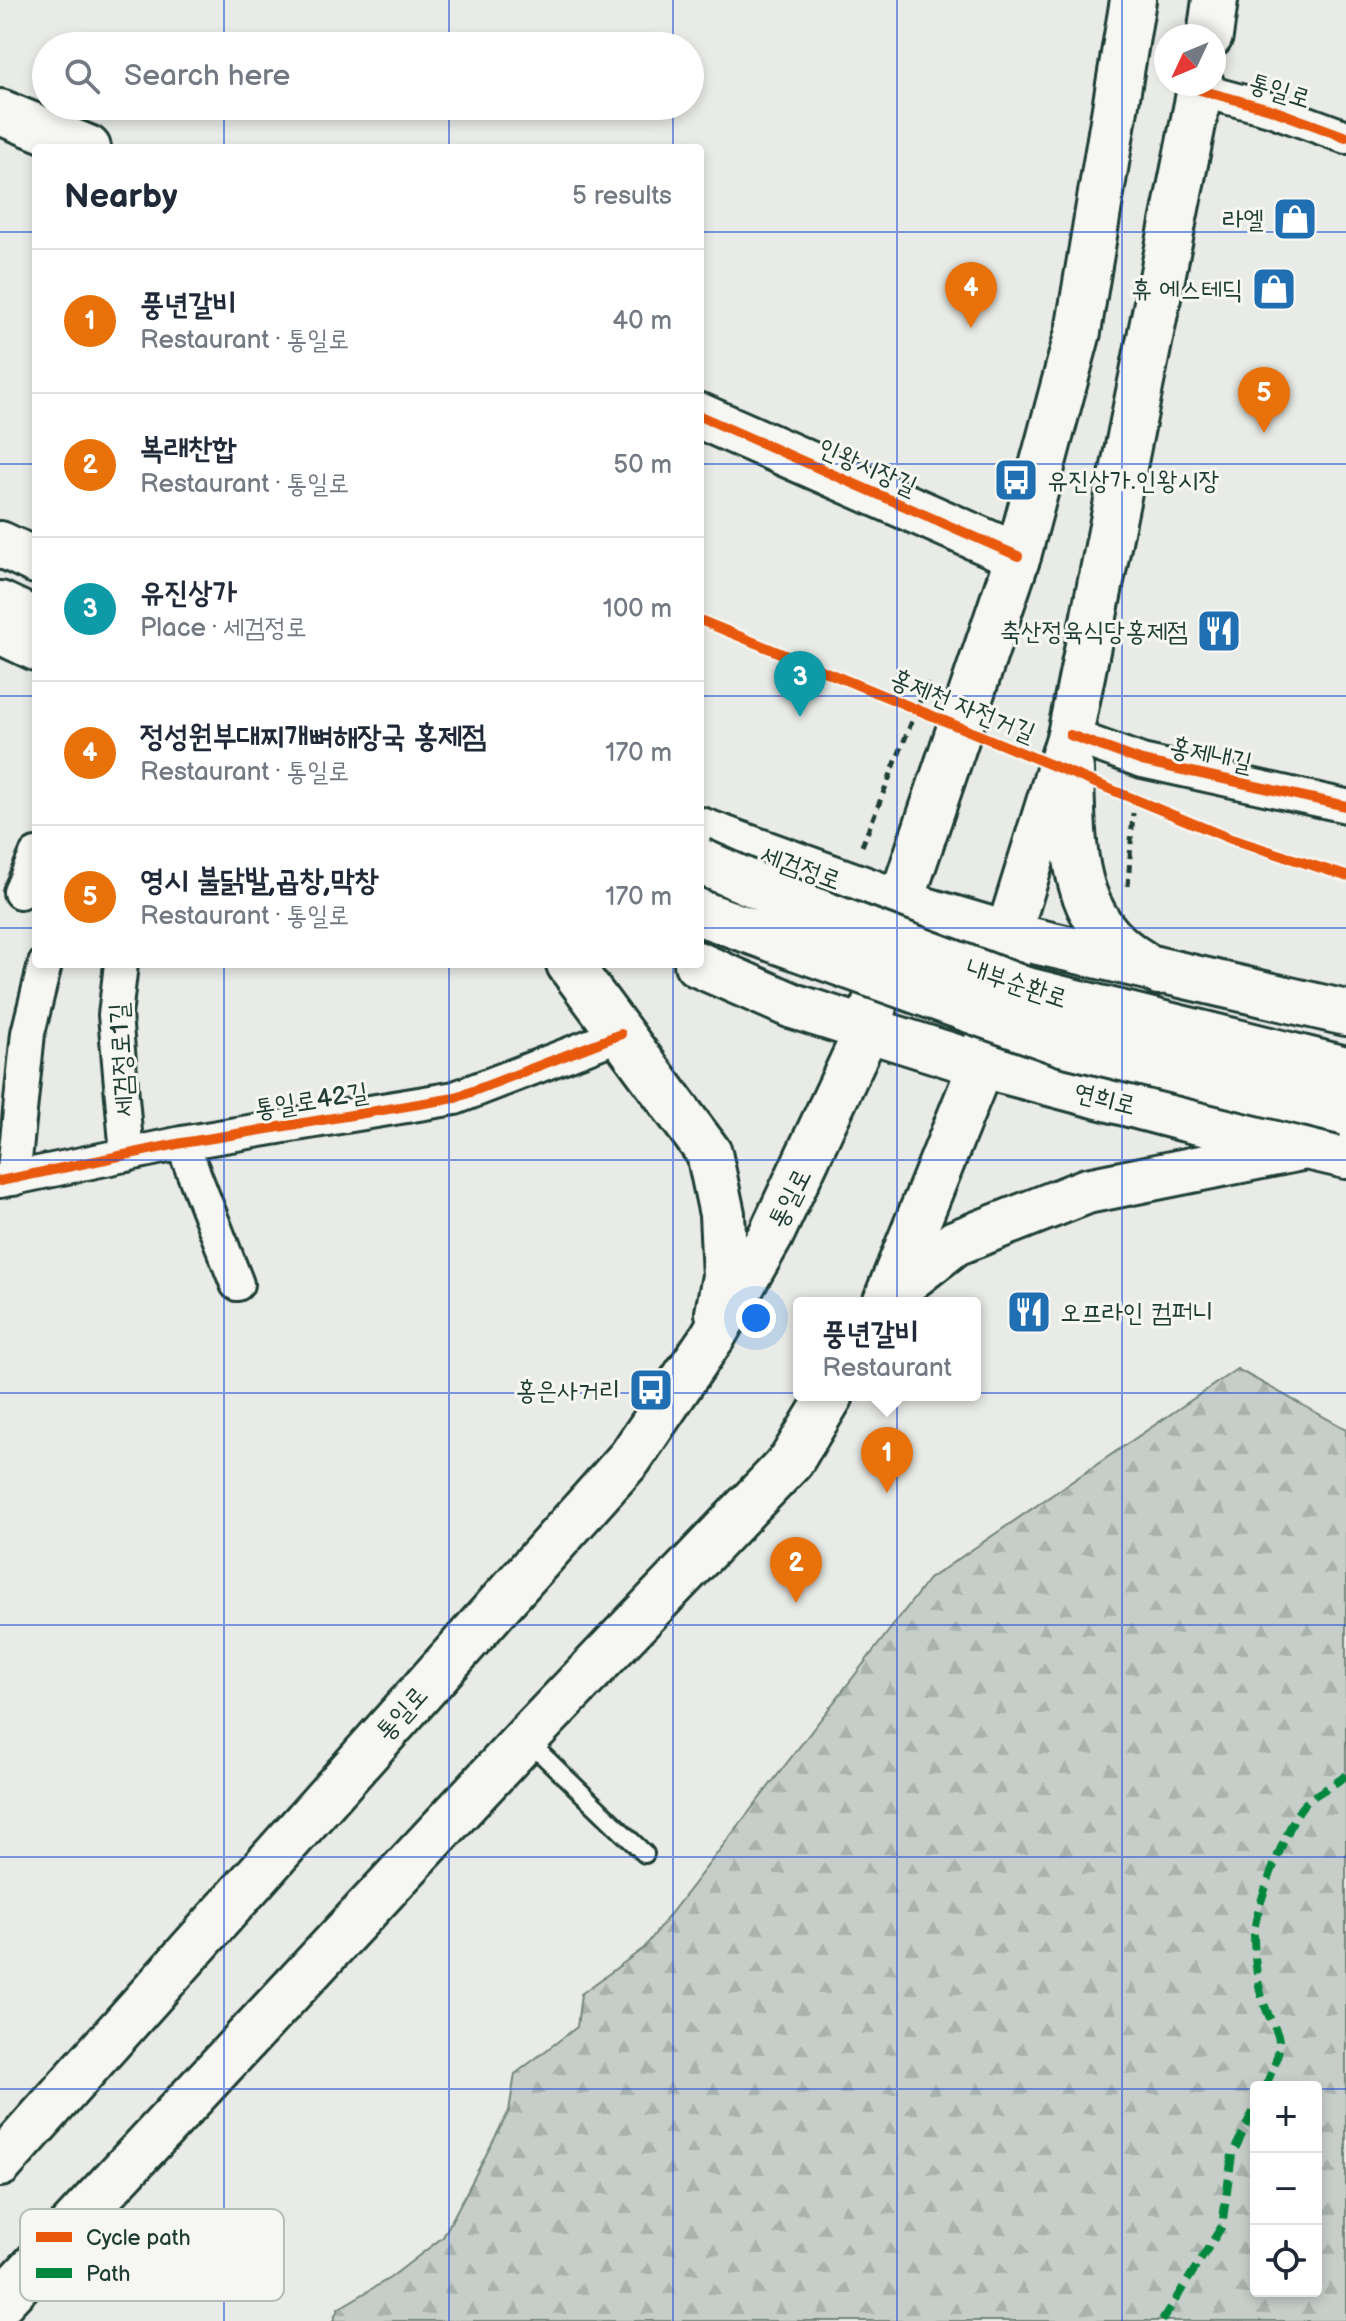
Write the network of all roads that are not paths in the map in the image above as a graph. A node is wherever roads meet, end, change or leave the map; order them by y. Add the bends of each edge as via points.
1 (1133, 0) edge
2 (1215, 0) edge
3 (1212, 24) edge
4 (1226, 95) edge
5 (1199, 96) edge
6 (0, 112) edge
7 (1346, 137) edge
8 (78, 144) edge
9 (704, 418) edge
10 (0, 528) edge
11 (32, 542) edge
12 (0, 544) edge
13 (1018, 556) junction
14 (32, 559) edge
15 (0, 604) edge
16 (32, 619) edge
17 (0, 631) edge
18 (32, 646) edge
19 (1070, 735) junction
20 (1346, 806) edge
21 (704, 831) edge
22 (704, 863) edge
23 (32, 864) edge
24 (19, 892) edge
25 (902, 903) junction
26 (704, 914) edge
27 (1013, 936) junction
28 (704, 967) edge
29 (44, 968) edge
30 (121, 968) edge
31 (572, 968) edge
32 (1159, 972) junction
33 (1346, 1013) edge
34 (868, 1028) junction
35 (621, 1034) junction
36 (981, 1065) junction
37 (1346, 1069) edge
38 (1346, 1113) edge
39 (182, 1143) junction
40 (1326, 1152) edge
41 (127, 1155) junction
42 (6, 1180) edge
43 (237, 1284) dead end
44 (888, 1297) edge
45 (889, 1297) edge
46 (713, 1336) junction
47 (827, 1401) edge
48 (525, 1739) junction
49 (645, 1854) dead end
50 (0, 2164) edge
51 (88, 2209) edge
52 (20, 2282) edge
53 (0, 2303) edge

1 - 13 main road, 통일로 via 1078,332
2 - 3 main road
4 - 7 street, 통일로
5 - 19 main road, 통일로
6 - 8 main road
9 - 13 main road, 인왕시장길
10 - 11 main road
12 - 14 main road
13 - 25 main road, 통일로
15 - 16 main road
17 - 18 main road
19 - 20 street, 홍제내길 via 1142,761
19 - 27 main road, 통일로 via 1015,912
19 - 32 main road via 1072,828 1081,891 1098,927 1116,946
21 - 25 main road, 세검정로
22 - 37 main road, 내부순환로, bridge via 1023,989
23 - 24 street
25 - 27 main road
25 - 34 main road, 통일로
26 - 38 main road, 내부순환로, bridge via 1065,1044
27 - 32 main road
27 - 36 main road, 통일로
28 - 34 main road via 793,1006
29 - 42 street via 28,1033
30 - 41 street, 세검정로1길 via 115,1015
31 - 35 main road
32 - 33 main road
34 - 36 main road, 연희로
34 - 46 main road, 통일로 via 771,1235
35 - 39 street, 통일로42길 via 455,1098
35 - 46 main road via 709,1153 722,1214 725,1276
36 - 40 main road, 연희로
36 - 44 main road, 통일로
39 - 41 street, 통일로42길
39 - 43 street
40 - 45 main road via 1087,1191 955,1243
41 - 42 street, 통일로42길
46 - 50 main road, 통일로 via 630,1458
47 - 48 main road via 791,1461
48 - 49 lane
48 - 51 main road
52 - 53 main road

